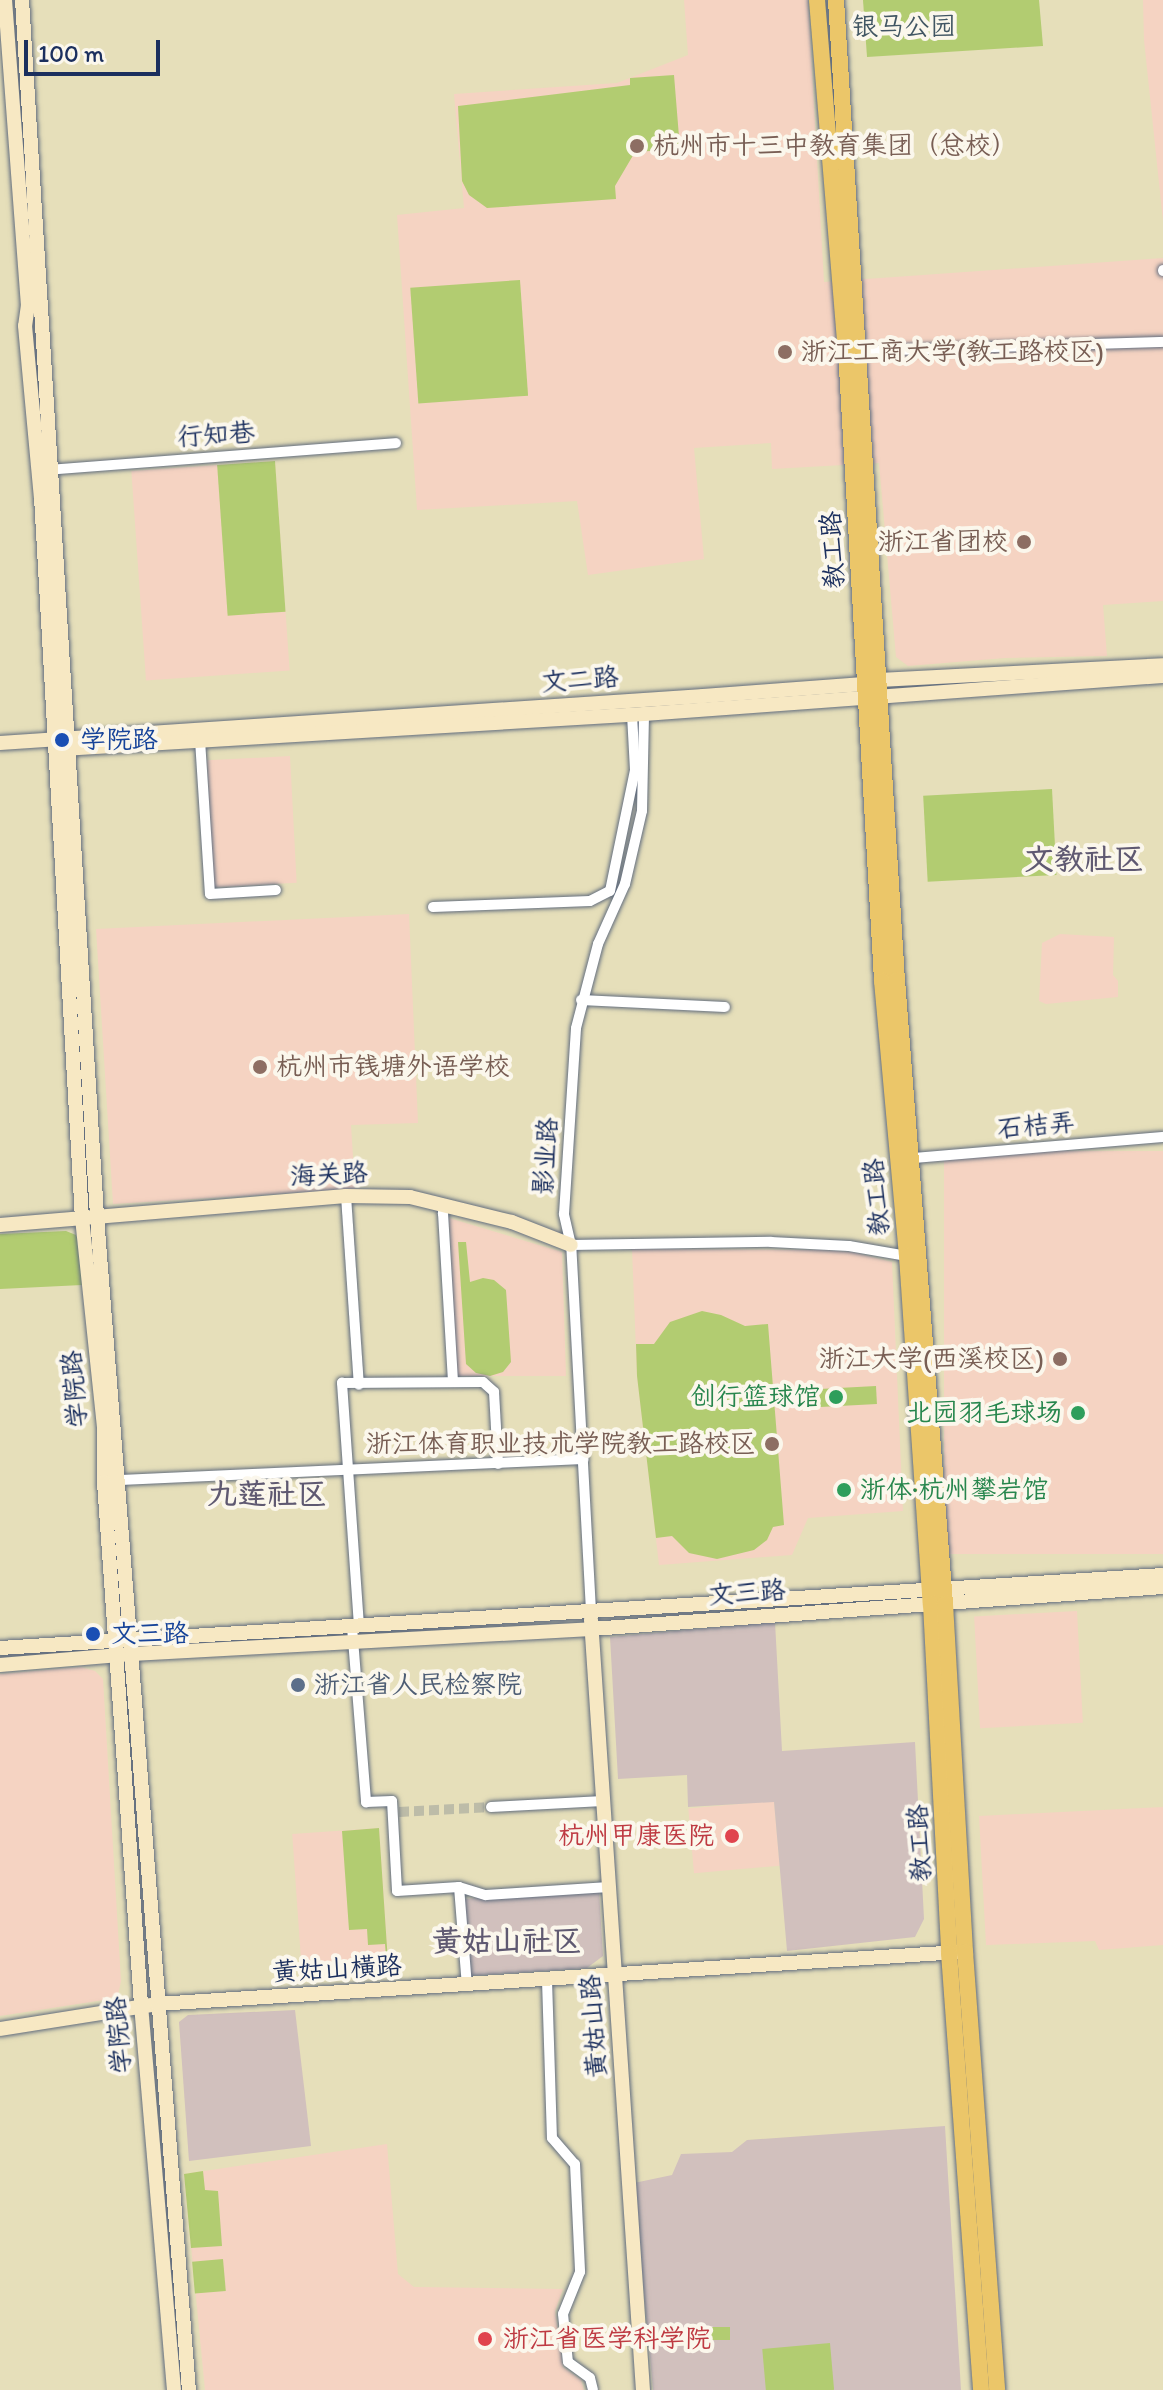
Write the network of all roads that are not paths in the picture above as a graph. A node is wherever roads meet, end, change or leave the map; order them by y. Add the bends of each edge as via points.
1 (5, 0) edge
2 (22, 0) edge
3 (817, 0) edge
4 (836, 0) edge
5 (1163, 342) edge
6 (859, 351) junction
7 (396, 443) dead end
8 (45, 470) junction
9 (1163, 665) edge
10 (1163, 676) edge
11 (873, 690) junction
12 (638, 714) junction
13 (200, 740) junction
14 (0, 743) edge
15 (61, 744) junction
16 (0, 752) edge
17 (276, 890) dead end
18 (433, 907) dead end
19 (581, 1000) junction
20 (725, 1007) dead end
21 (1163, 1137) edge
22 (913, 1158) junction
23 (346, 1196) junction
24 (446, 1205) junction
25 (90, 1218) junction
26 (0, 1225) edge
27 (571, 1245) junction
28 (907, 1256) junction
29 (453, 1381) junction
30 (359, 1385) junction
31 (584, 1459) junction
32 (498, 1464) junction
33 (349, 1467) junction
34 (120, 1480) junction
35 (1163, 1575) edge
36 (1163, 1587) edge
37 (937, 1597) junction
38 (591, 1611) junction
39 (591, 1629) junction
40 (354, 1631) junction
41 (124, 1647) junction
42 (0, 1648) edge
43 (0, 1665) edge
44 (603, 1801) junction
45 (491, 1807) tunnel mouth
46 (459, 1887) junction
47 (609, 1887) junction
48 (957, 1952) junction
49 (615, 1976) junction
50 (547, 1980) junction
51 (467, 1986) junction
52 (157, 2004) junction
53 (141, 2005) junction
54 (0, 2029) edge
55 (174, 2390) edge
56 (189, 2390) edge
57 (593, 2390) edge
58 (643, 2390) edge
59 (981, 2390) edge
60 (997, 2390) edge

1 - 8 main road, 学院路 via 28,305 25,326
2 - 8 main road, 学院路
3 - 11 main road, 教工路
4 - 6 main road, 教工路
5 - 6 street
6 - 11 main road, 教工路
7 - 8 street, 行知巷
8 - 15 main road, 学院路
9 - 11 main road, 文二路
10 - 11 main road, 文二路
11 - 12 main road, 文二路
11 - 15 main road, 文二路
11 - 22 main road, 教工路
11 - 28 main road, 教工路 via 882,981
12 - 13 main road, 文二路
12 - 18 street via 635,770 610,891 590,901
12 - 19 street, 影业路 via 642,811 625,884
13 - 15 main road, 文二路
13 - 17 street via 210,894
14 - 15 main road, 文二路
15 - 16 main road, 文二路
15 - 25 main road, 学院路
19 - 20 street
19 - 27 street, 影业路 via 564,1214
21 - 22 street, 石桔弄
22 - 37 main road, 教工路
23 - 24 main road, 海关路 via 410,1197
23 - 25 main road, 海关路
23 - 30 street
24 - 27 main road, 海关路
24 - 29 street
25 - 26 main road, 海关路
25 - 34 main road, 学院路
25 - 41 main road, 学院路 via 104,1482
27 - 28 street via 771,1242 849,1246
27 - 31 street, 影业路
28 - 37 main road, 教工路
29 - 30 street
29 - 32 street via 483,1382 494,1392
30 - 33 street via 342,1383
31 - 32 street
31 - 38 street, 影业路
32 - 33 street
33 - 34 street
33 - 40 street
34 - 41 main road, 学院路
35 - 37 main road, 文三路
36 - 37 main road, 文三路
37 - 38 main road, 文三路
37 - 39 main road, 文三路
37 - 48 main road, 教工路
38 - 39 main road, 黄姑山路
38 - 40 main road, 文三路
39 - 40 main road, 文三路
39 - 44 main road, 黄姑山路
40 - 41 main road, 文三路
40 - 46 street via 366,1802 392,1801 396,1812 397,1891
41 - 42 main road, 文三路
41 - 43 main road, 文三路
41 - 52 main road, 学院路
41 - 53 main road, 学院路
44 - 45 street
44 - 47 main road, 黄姑山路
46 - 47 street via 486,1895
46 - 51 street
47 - 49 main road, 黄姑山路
48 - 49 main road, 黄姑山横路
48 - 59 main road, 教工路
48 - 60 main road, 教工路
49 - 50 main road, 黄姑山横路
49 - 58 main road, 黄姑山路
50 - 51 main road, 黄姑山横路
50 - 57 street via 552,2138 575,2164 580,2272 563,2314 568,2362 590,2378
51 - 52 main road, 黄姑山横路
52 - 53 main road, 黄姑山横路
52 - 56 main road, 学院路
53 - 54 main road, 黄姑山横路
53 - 55 main road, 学院路

